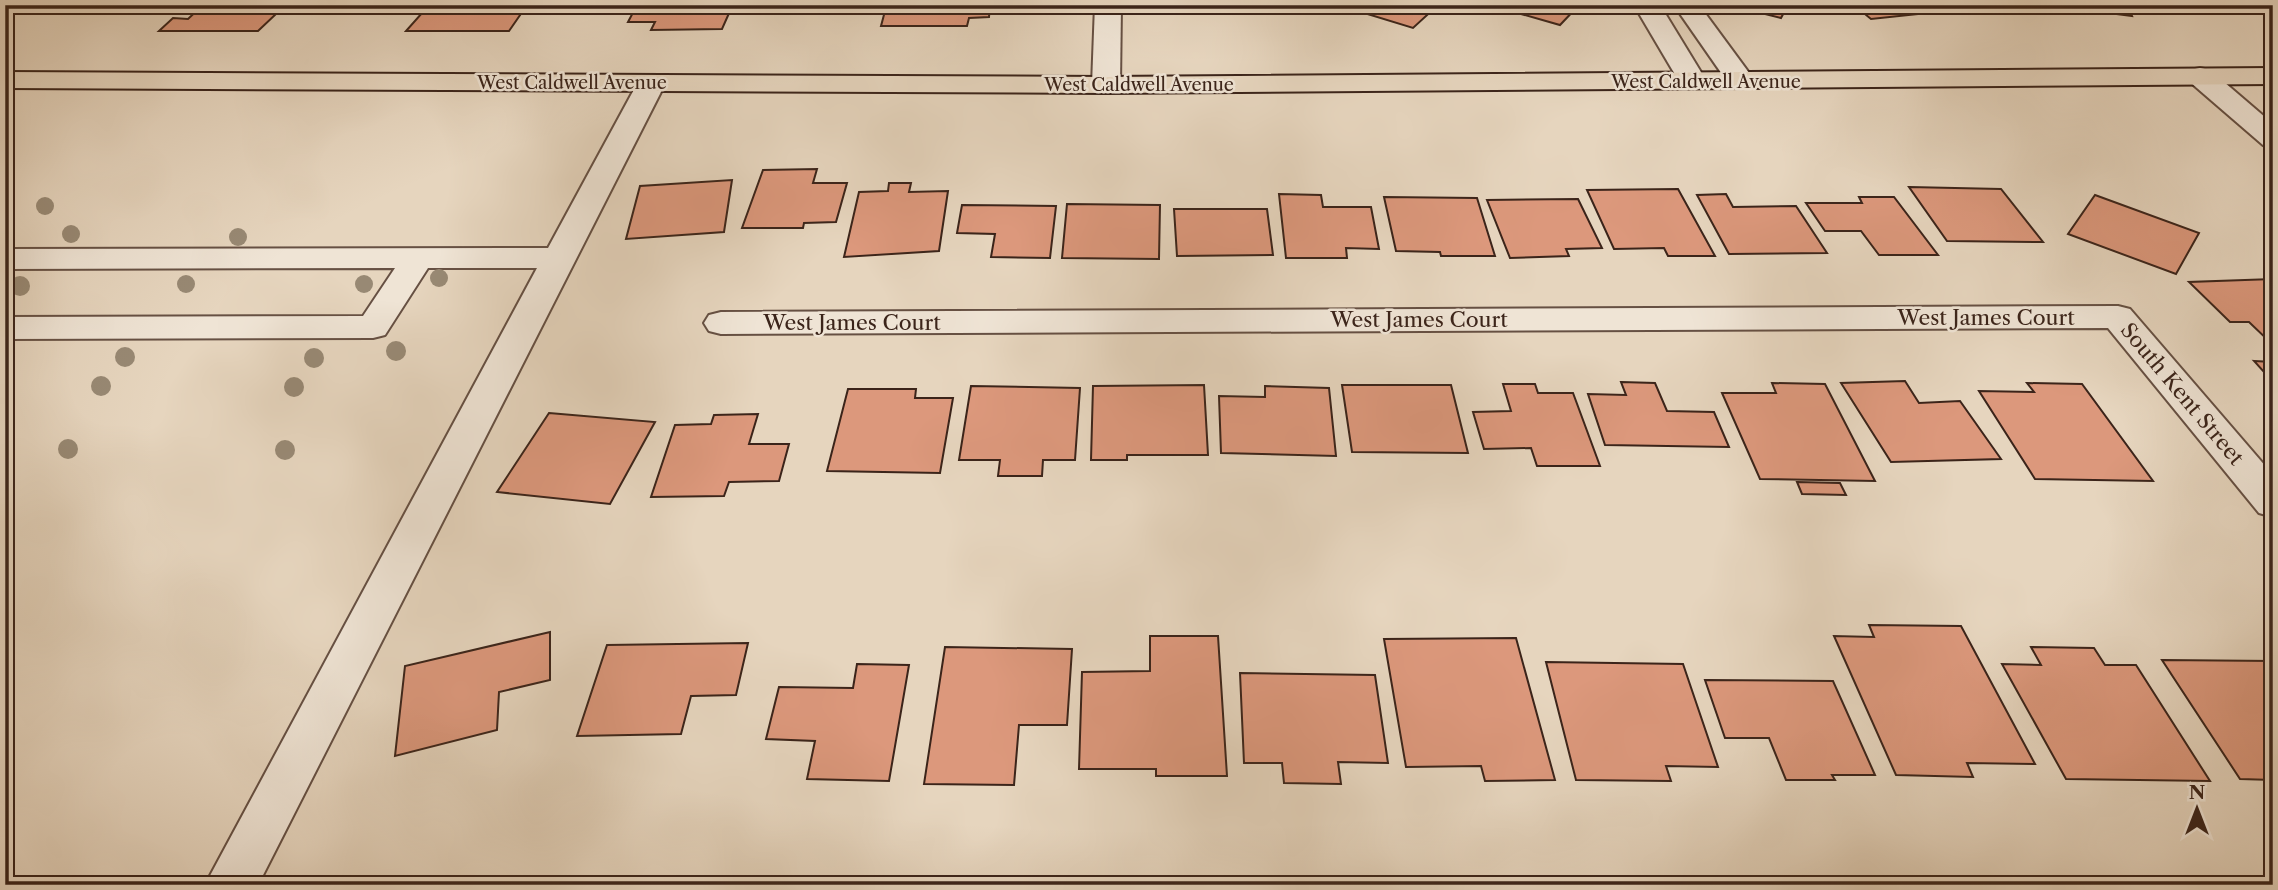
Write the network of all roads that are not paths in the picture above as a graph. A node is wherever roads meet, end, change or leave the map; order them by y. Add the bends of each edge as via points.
1 (1108, 5) edge
2 (1647, 5) edge
3 (1686, 5) edge
4 (2200, 76) junction
5 (2273, 76) edge
6 (5, 80) edge
7 (1741, 81) junction
8 (1693, 82) junction
9 (651, 84) junction
10 (1106, 85) junction
11 (2273, 139) edge
12 (418, 258) junction
13 (560, 258) junction
14 (5, 259) edge
15 (2118, 317) joint
16 (720, 323) dead end
17 (5, 328) edge
18 (2273, 502) edge
19 (231, 885) edge

1 - 10 street
2 - 8 street
3 - 7 street
4 - 5 main road, West Caldwell Avenue
4 - 7 main road, West Caldwell Avenue
4 - 11 street
6 - 9 main road, West Caldwell Avenue
7 - 8 main road, West Caldwell Avenue
8 - 10 main road, West Caldwell Avenue
9 - 10 main road, West Caldwell Avenue
9 - 13 street
12 - 13 street
12 - 14 street
12 - 17 street via 373,327
13 - 19 street
15 - 16 street, West James Court
15 - 18 street, South Kent Street

